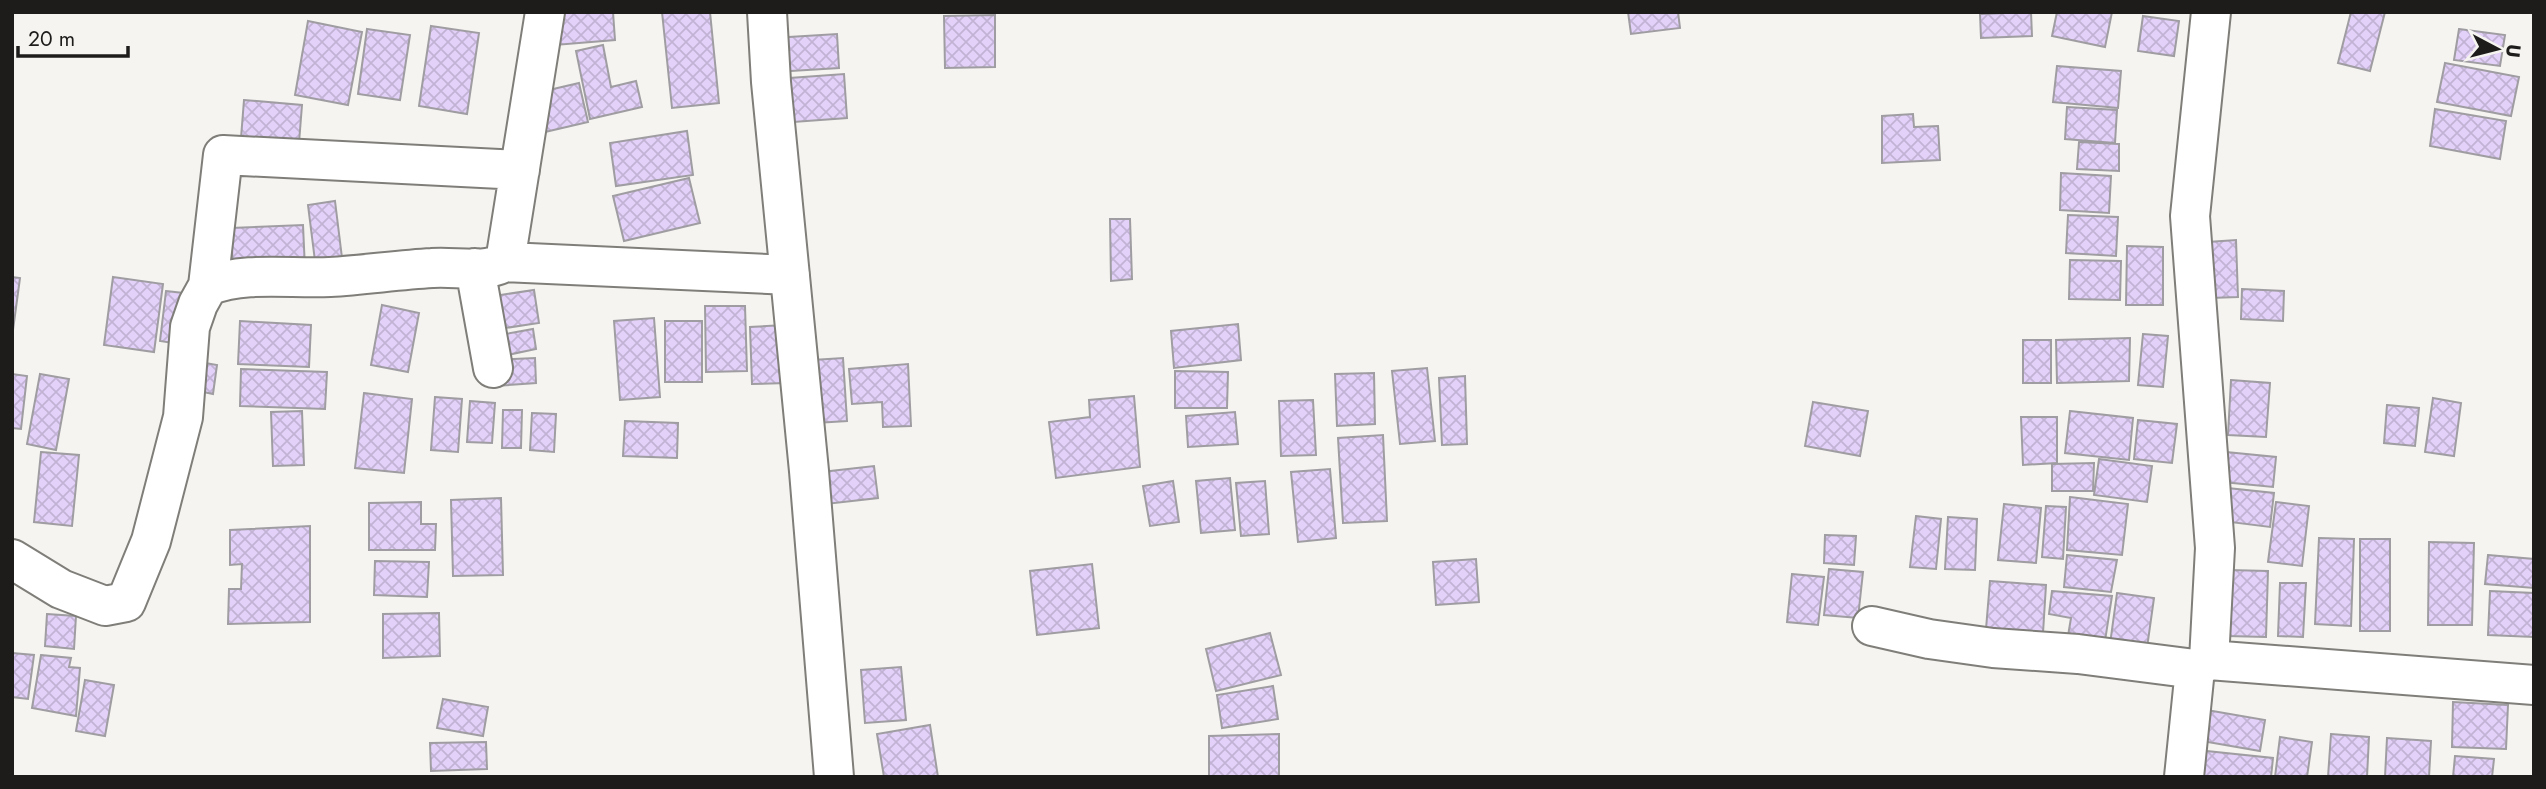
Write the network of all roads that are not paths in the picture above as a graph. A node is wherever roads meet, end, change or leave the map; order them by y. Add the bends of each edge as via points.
1 (545, 12) edge
2 (767, 12) edge
3 (2211, 12) edge
4 (520, 170) junction
5 (490, 265) junction
6 (789, 275) junction
7 (208, 286) junction
8 (493, 368) dead end
9 (12, 559) edge
10 (1872, 626) dead end
11 (2202, 665) junction
12 (2534, 685) edge
13 (834, 777) edge
14 (2184, 777) edge

1 - 4 street
2 - 6 street
3 - 11 street via 2190,216 2215,548
4 - 5 street
4 - 7 street via 223,155
5 - 6 street
5 - 7 street via 226,279
5 - 8 street
6 - 13 street
7 - 9 street via 190,327 183,417 151,541 126,602 105,606 61,589
10 - 11 street via 1993,648
11 - 12 street
11 - 14 street

